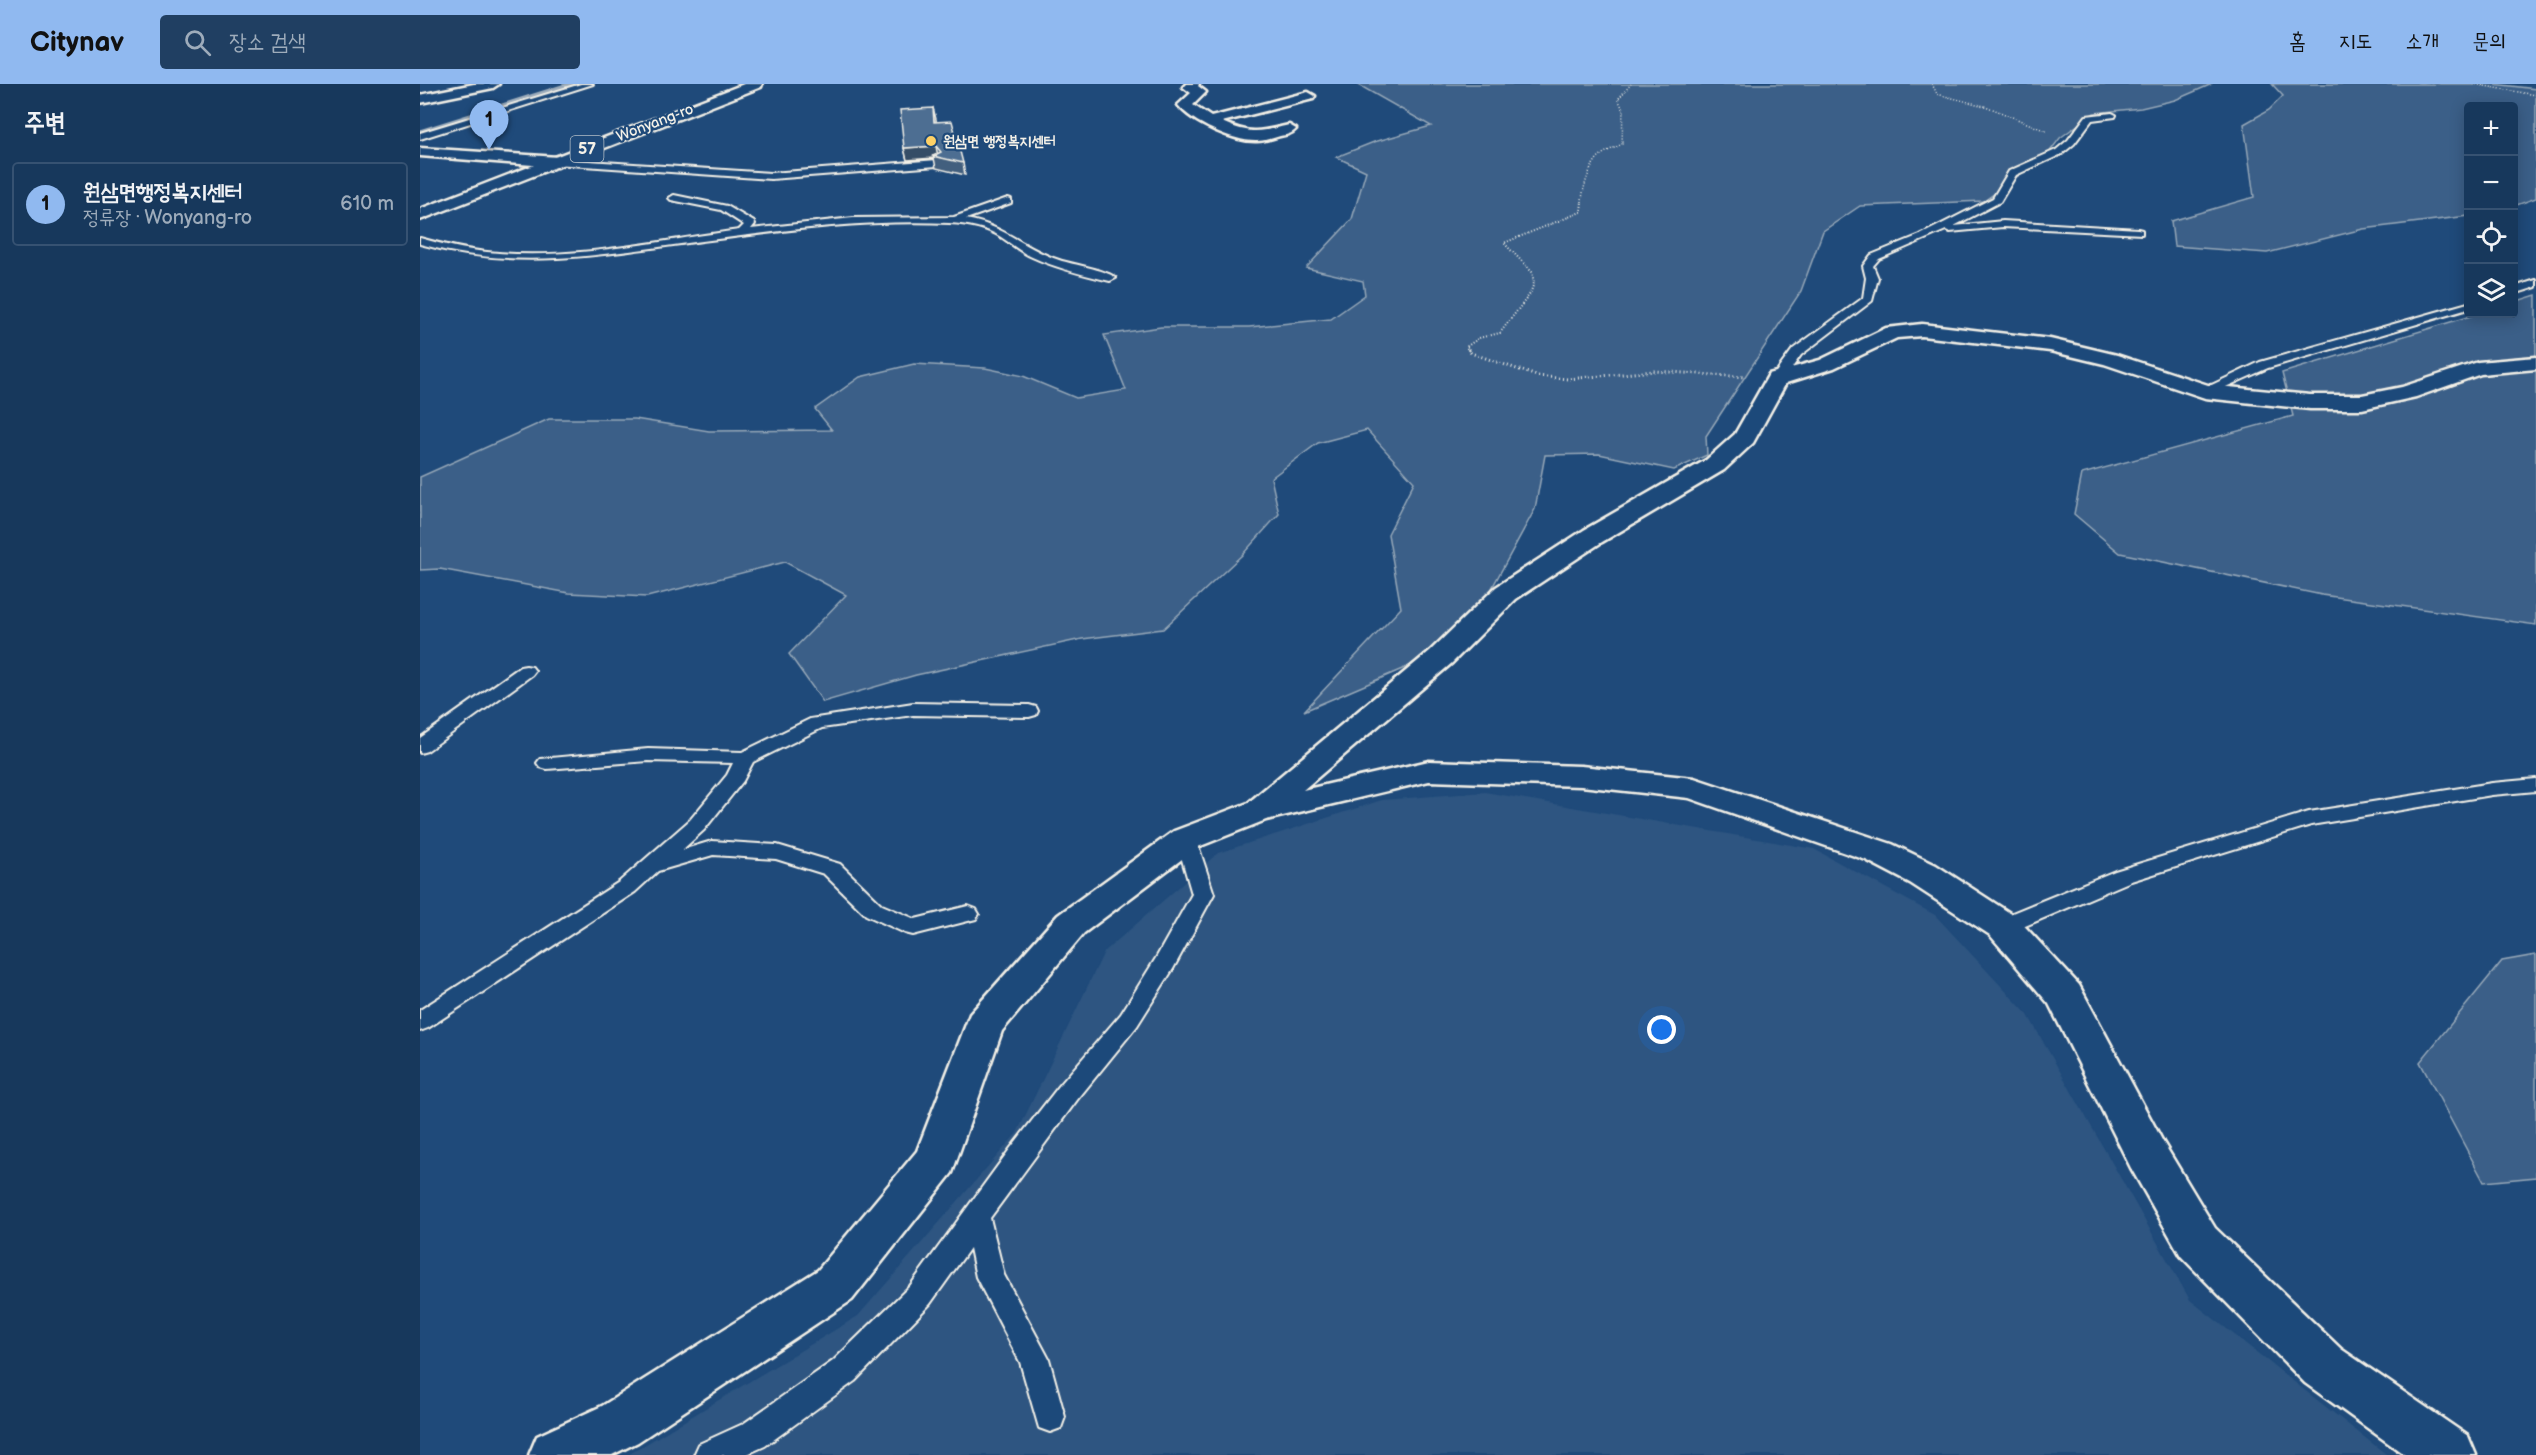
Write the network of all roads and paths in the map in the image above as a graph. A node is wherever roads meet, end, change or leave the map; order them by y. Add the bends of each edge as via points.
1 (493, 84) edge
2 (589, 84) edge
3 (756, 84) edge
4 (1193, 84) edge
5 (1631, 84) edge
6 (1932, 84) edge
7 (2473, 84) edge
8 (2536, 95) edge
9 (1308, 96) dead end
10 (420, 99) edge
11 (2112, 115) dead end
12 (1210, 121) junction
13 (1288, 129) dead end
14 (420, 136) edge
15 (420, 152) edge
16 (2056, 153) junction
17 (558, 162) junction
18 (937, 163) edge
19 (674, 198) dead end
20 (1008, 201) dead end
21 (420, 215) edge
22 (950, 220) junction
23 (1932, 232) junction
24 (2138, 232) dead end
25 (741, 234) junction
26 (420, 241) edge
27 (1110, 278) dead end
28 (2536, 283) edge
29 (2518, 290) edge
30 (2464, 307) edge
31 (2536, 363) edge
32 (1776, 381) junction
33 (2205, 391) junction
34 (526, 671) dead end
35 (1029, 711) dead end
36 (420, 747) edge
37 (745, 758) junction
38 (547, 763) dead end
39 (2536, 785) edge
40 (1256, 812) junction
41 (1186, 839) junction
42 (649, 867) junction
43 (968, 914) dead end
44 (2003, 926) junction
45 (420, 1022) edge
46 (976, 1215) junction
47 (1050, 1417) dead end
48 (556, 1455) edge
49 (710, 1455) edge
50 (2449, 1455) edge

1 - 10 street
2 - 14 lane
3 - 17 street, Wonyang-ro / 57
4 - 12 street via 1190,87 1199,92 1185,105
5 - 32 path via 1617,99 1623,110 1622,144 1595,162 1582,194 1581,212 1504,243 1532,272 1530,294 1500,333 1479,338 1466,347 1471,353 1537,376 1568,379 1654,370
6 - 16 path via 1937,94 1988,106 2045,131 2052,138 2047,149
7 - 8 path
9 - 12 street
11 - 16 lane via 2089,118 2071,142
12 - 13 street via 1257,137
15 - 17 street
16 - 23 lane via 2012,173 1997,201
17 - 18 lane via 771,176
17 - 21 street, Wonyang-ro / 57
19 - 25 lane via 724,208 750,224
20 - 22 lane
22 - 25 lane via 903,219
22 - 27 lane via 978,223 1037,255
23 - 24 lane via 2003,224
23 - 32 lane via 1875,257 1868,266 1872,278 1868,299 1797,352
25 - 26 lane via 642,248 529,257 465,254
28 - 29 lane
30 - 33 lane via 2264,365
31 - 33 street via 2478,368 2408,392 2362,402 2310,402
32 - 33 street via 1827,364 1893,332 1922,330 2050,345 2110,358
32 - 40 street via 1745,438 1715,465 1593,536 1506,593 1441,657
34 - 36 lane
35 - 37 lane via 913,709 817,723
37 - 38 lane via 648,755
37 - 42 lane via 736,777 697,825
39 - 44 lane via 2309,819 2123,876
40 - 41 street
40 - 44 street via 1429,771 1581,776 1694,788 1879,852 1923,874
41 - 46 lane via 1203,894 1165,963 1129,1020
41 - 48 street via 1071,924 984,1024 936,1160 835,1285 620,1424
42 - 43 lane via 712,848 777,852 832,869 874,910 913,927
42 - 45 lane via 627,887
44 - 50 street via 2065,994 2147,1155 2198,1242 2323,1366
46 - 47 lane via 990,1277 1034,1359
46 - 49 lane via 920,1295 844,1371 754,1435

